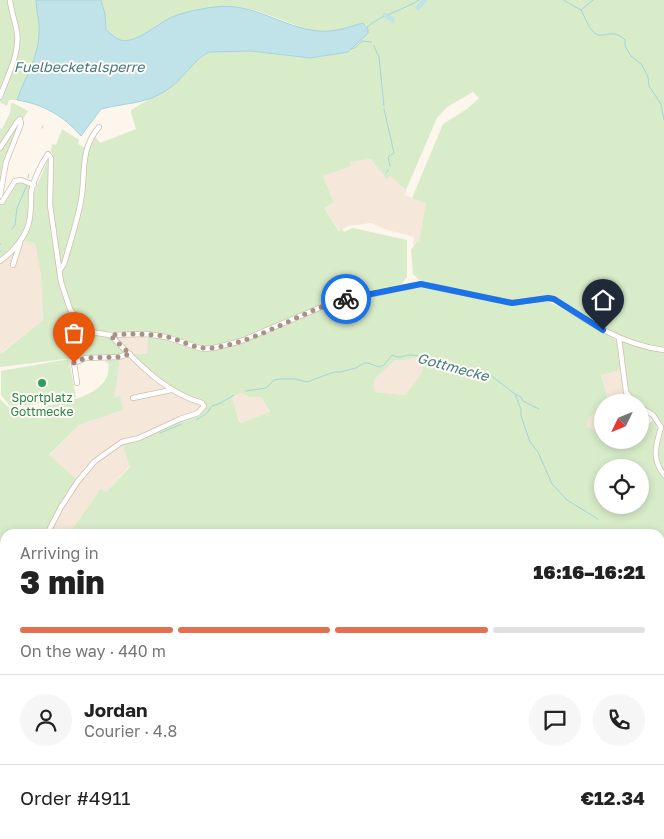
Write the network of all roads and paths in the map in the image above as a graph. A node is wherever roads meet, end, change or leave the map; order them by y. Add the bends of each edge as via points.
1 (10, 0) edge
2 (0, 97) edge
3 (99, 128) dead end
4 (0, 148) edge
5 (34, 185) junction
6 (0, 196) edge
7 (0, 202) edge
8 (20, 241) junction
9 (0, 262) edge
10 (13, 265) dead end
11 (60, 270) junction
12 (110, 335) junction
13 (618, 338) junction
14 (664, 350) edge
15 (130, 354) junction
16 (77, 383) dead end
17 (171, 390) junction
18 (628, 394) edge
19 (133, 398) dead end
20 (649, 412) edge
21 (664, 475) edge
22 (50, 529) edge

1 - 2 street via 17,46
3 - 11 street via 86,146 81,199
4 - 6 street via 20,119 6,162
5 - 7 street via 22,180 15,182
5 - 8 street via 30,219
5 - 11 street via 48,154 50,205
8 - 9 street
8 - 10 street
11 - 12 street via 65,297 74,316 92,332
12 - 13 street via 146,334 197,348 214,348 241,341 331,303 421,284 512,303 554,299
12 - 15 street
13 - 14 street
13 - 18 street
15 - 16 street via 86,358 74,363
15 - 17 street
17 - 19 street
17 - 22 street via 202,403 203,408 140,438 122,442 95,461 78,481
20 - 21 street via 661,427 655,460

